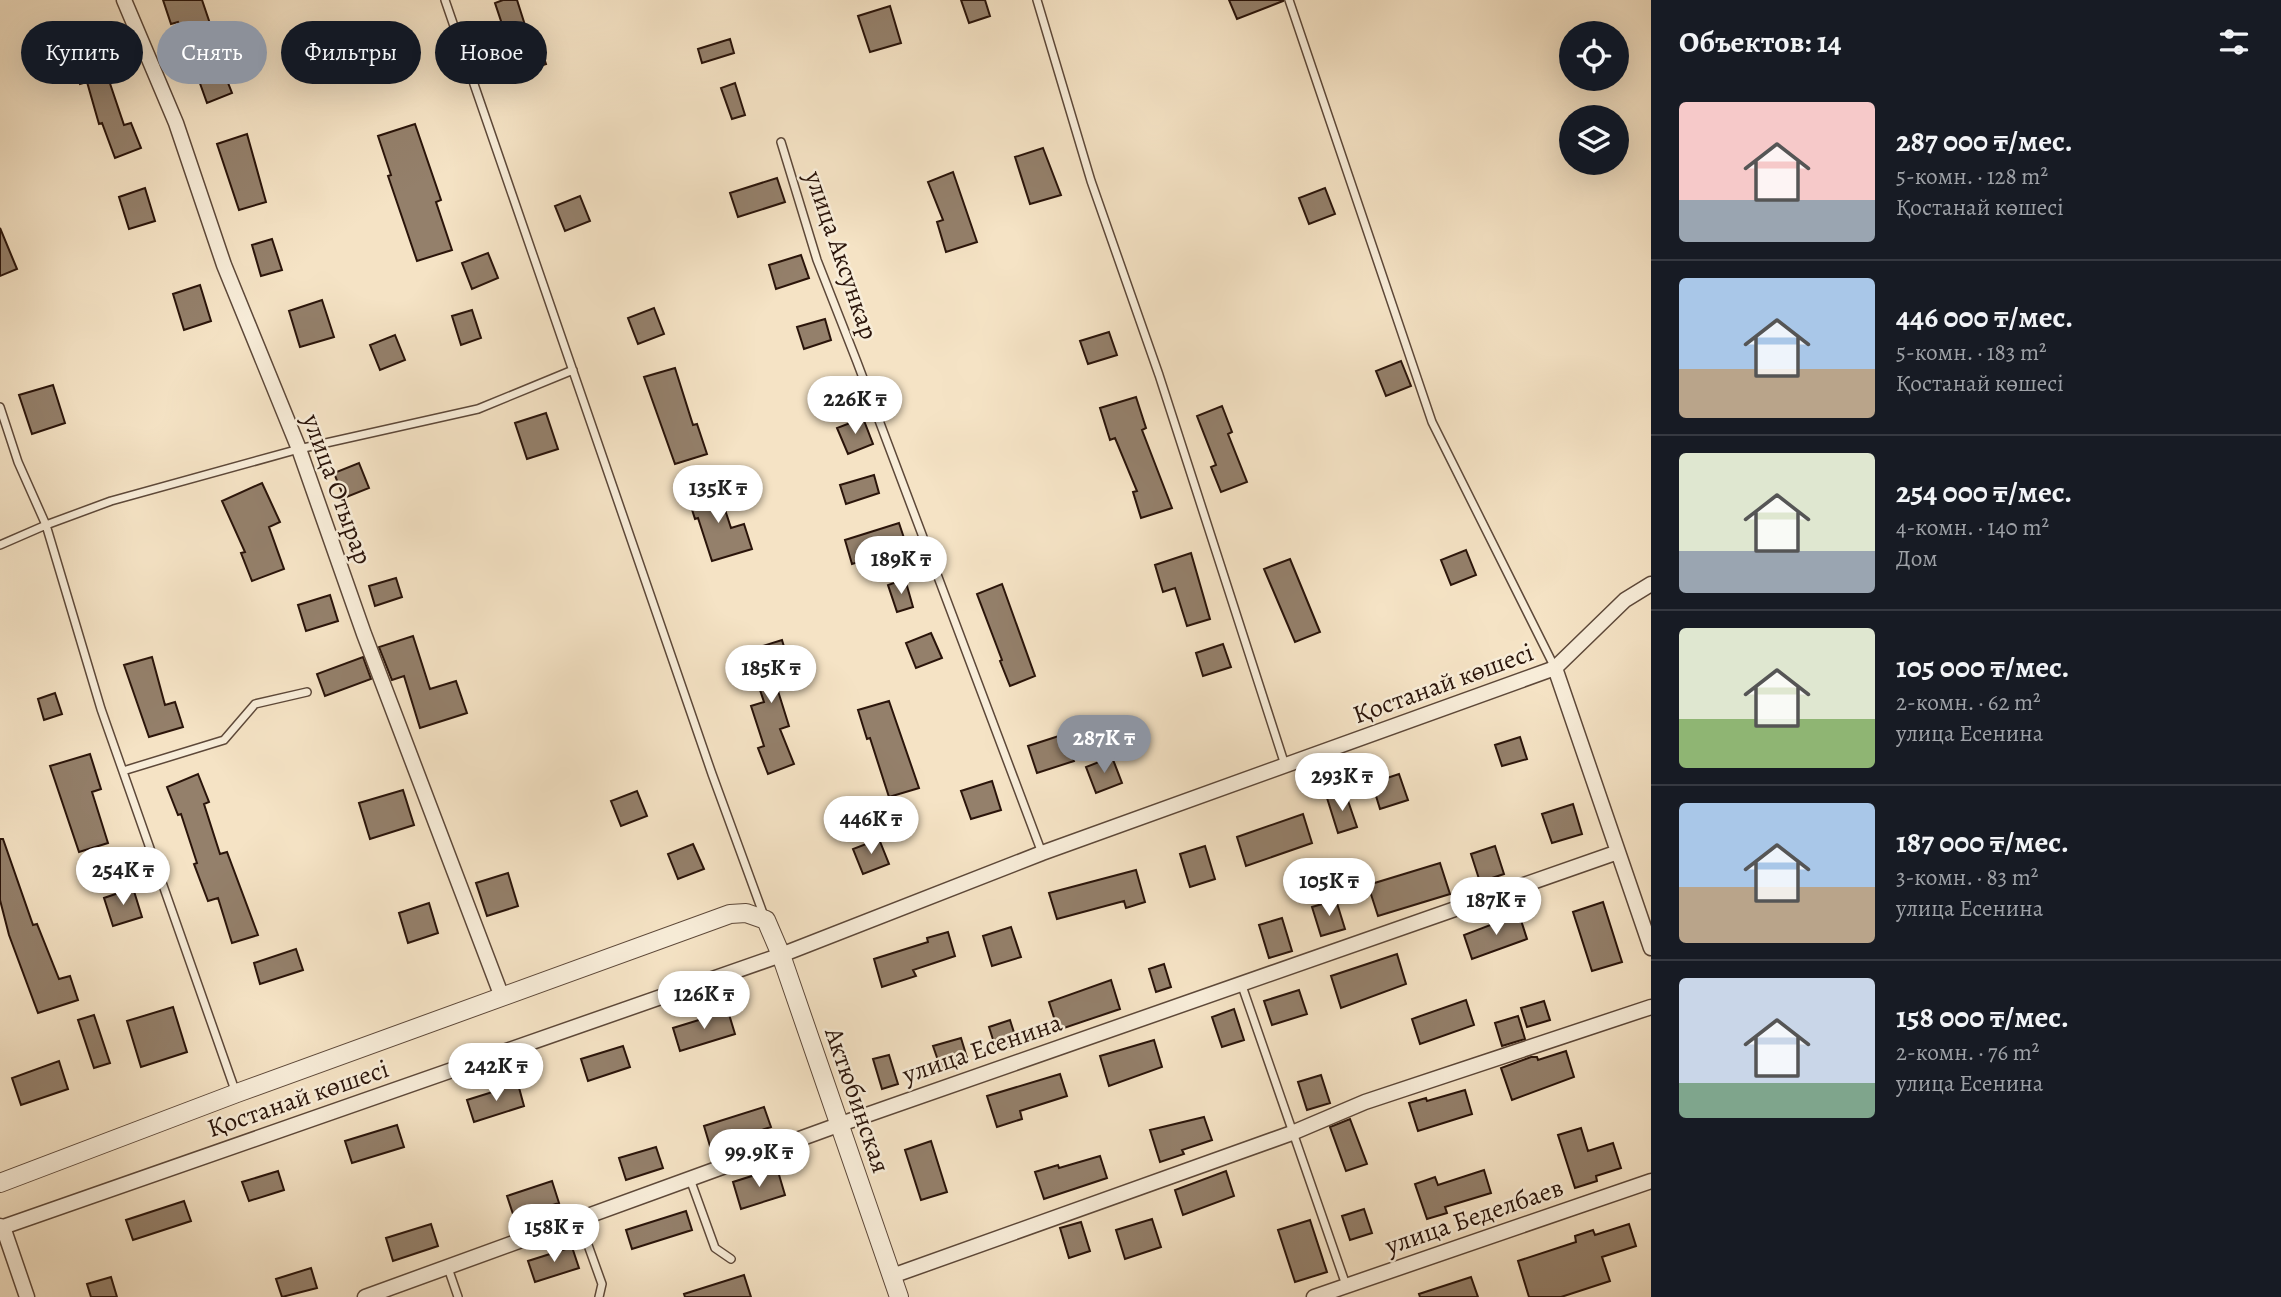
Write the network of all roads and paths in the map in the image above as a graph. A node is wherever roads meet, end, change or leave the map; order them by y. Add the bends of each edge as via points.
1 (124, 0) edge
2 (445, 0) edge
3 (1037, 0) edge
4 (1289, 0) edge
5 (781, 142) dead end
6 (573, 370) junction
7 (0, 407) edge
8 (299, 449) junction
9 (46, 525) junction
10 (0, 545) edge
11 (1651, 584) edge
12 (1555, 668) junction
13 (307, 692) dead end
14 (1285, 766) junction
15 (123, 771) junction
16 (1618, 852) junction
17 (1042, 853) junction
18 (766, 920) junction
19 (1651, 948) edge
20 (781, 955) junction
21 (1240, 983) junction
22 (502, 997) junction
23 (1651, 1007) edge
24 (236, 1093) junction
25 (838, 1125) junction
26 (1292, 1133) junction
27 (1, 1178) edge
28 (690, 1179) junction
29 (1651, 1181) edge
30 (579, 1220) junction
31 (1, 1226) edge
32 (731, 1259) dead end
33 (448, 1268) junction
34 (892, 1276) junction
35 (1346, 1285) junction
36 (27, 1297) edge
37 (365, 1297) edge
38 (458, 1297) edge
39 (599, 1297) edge
40 (900, 1297) edge
41 (1314, 1297) edge

1 - 8 street, улица Отырар via 176,123 224,265
2 - 6 lane
3 - 14 lane via 1091,181
4 - 12 lane via 1432,422
5 - 17 lane, улица Аксункар via 817,260
6 - 8 lane via 478,408
6 - 18 lane
7 - 9 lane
8 - 9 lane via 111,501
8 - 22 street, улица Отырар
9 - 10 lane
9 - 15 lane
11 - 12 street via 1625,600
12 - 14 street, Қостанай көшесі
12 - 16 street
13 - 15 lane via 255,704 224,740
14 - 17 street, Қостанай көшесі
15 - 24 lane
16 - 19 street
16 - 21 street, улица Есенина
17 - 20 street, Қостанай көшесі
18 - 20 street, Актюбинская
18 - 22 street via 746,913 730,914
20 - 25 street, Актюбинская
20 - 31 street, Қостанай көшесі
21 - 25 street, улица Есенина
21 - 26 lane
22 - 24 street
23 - 26 street via 1365,1102
24 - 27 street
25 - 28 street, улица Есенина
25 - 34 street, Актюбинская
26 - 34 street
26 - 35 lane
28 - 30 street, улица Есенина
28 - 32 lane via 715,1248
29 - 35 street, улица Беделбаев
30 - 33 street, улица Есенина
30 - 39 lane via 601,1284
31 - 36 street
33 - 37 street, улица Есенина
33 - 38 lane
34 - 40 street, Актюбинская
35 - 41 street, улица Беделбаев

